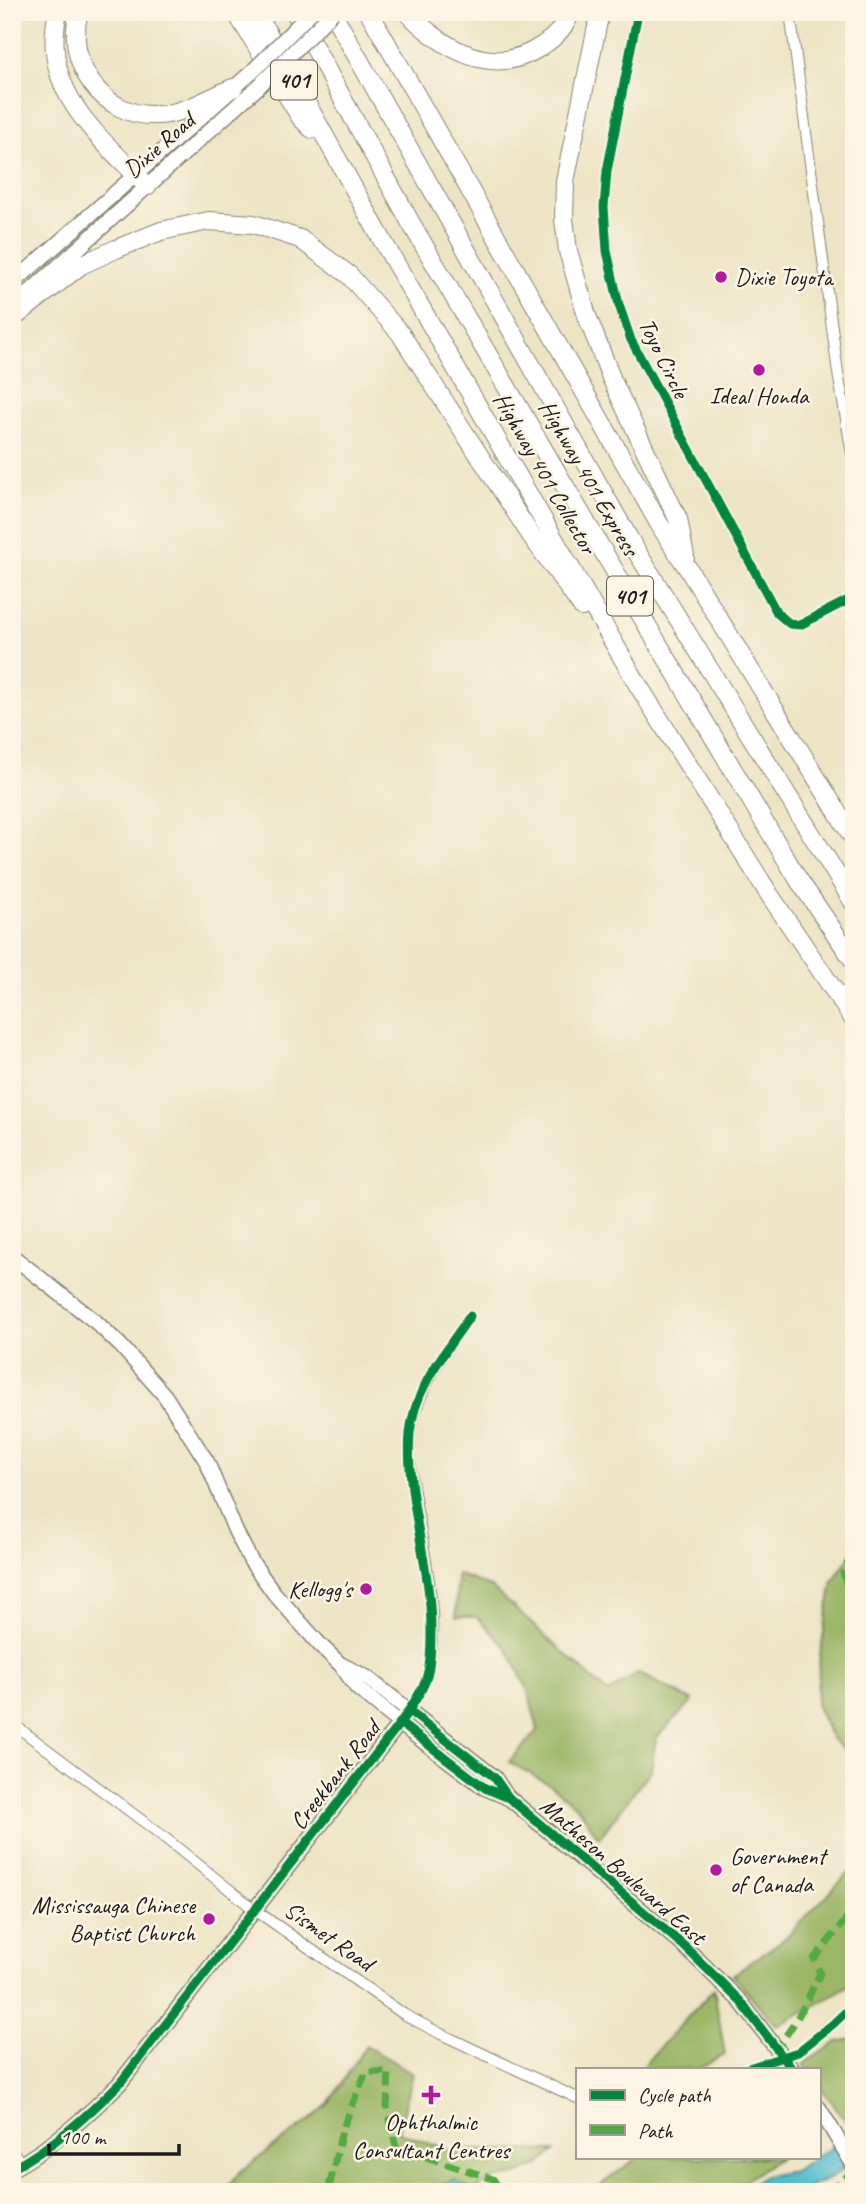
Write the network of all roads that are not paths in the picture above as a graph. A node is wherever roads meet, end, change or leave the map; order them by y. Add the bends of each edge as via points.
1 (58, 12) edge
2 (79, 12) edge
3 (236, 12) edge
4 (256, 12) edge
5 (295, 12) edge
6 (311, 12) edge
7 (333, 12) edge
8 (369, 12) edge
9 (407, 12) edge
10 (571, 12) edge
11 (600, 12) edge
12 (638, 12) edge
13 (790, 12) edge
14 (233, 88) junction
15 (331, 147) junction
16 (141, 180) junction
17 (12, 285) edge
18 (12, 309) edge
19 (12, 318) edge
20 (854, 465) edge
21 (687, 567) junction
22 (854, 597) edge
23 (638, 685) junction
24 (854, 839) edge
25 (854, 903) edge
26 (854, 961) edge
27 (854, 1020) edge
28 (12, 1256) edge
29 (470, 1316) dead end
30 (404, 1717) junction
31 (12, 1723) edge
32 (255, 1910) junction
33 (791, 2068) edge
34 (576, 2098) edge
35 (820, 2110) edge
36 (12, 2150) edge
37 (854, 2166) edge
38 (17, 2167) edge

1 - 16 highway via 53,32 55,61 65,92 79,115
2 - 14 highway via 80,63 94,87 116,106 146,115 167,114
3 - 15 highway via 301,118
4 - 15 highway, Highway 401 Collector / 401
5 - 26 highway, Highway 401 Express / 401 via 412,225 604,554 798,879
6 - 14 street, Dixie Road, bridge
7 - 16 street, Dixie Road, bridge via 258,87
7 - 25 highway, Highway 401 Express / 401 via 632,544
8 - 21 highway, 401
9 - 10 highway via 447,47 505,60 533,53 550,41
11 - 21 highway via 565,181 568,251 612,380 678,519
12 - 22 street, Toyo Circle via 604,207 607,251 631,340 778,613 790,624 800,625
13 - 20 street
14 - 16 street, Dixie Road
15 - 23 highway, Highway 401 Collector / 401
16 - 17 street, Dixie Road
16 - 18 street, Dixie Road
19 - 23 highway via 81,265 162,231 209,221 254,224 300,239 349,275 400,333 530,534
21 - 24 highway, 401
23 - 27 highway, Highway 401 Collector / 401
28 - 30 street, Matheson Boulevard East via 96,1322 165,1396 206,1462 251,1561 292,1614 341,1665 366,1677
29 - 30 street, Creekbank Road via 431,1374 410,1432 412,1479 431,1606 431,1644 426,1679
30 - 32 street, Creekbank Road
30 - 33 street, Matheson Boulevard East via 494,1777 509,1798 675,1938 741,2002
31 - 32 street, Sismet Road
32 - 34 street, Sismet Road via 405,2015
32 - 38 street, Creekbank Road via 120,2083 83,2120
35 - 37 street
36 - 38 street

